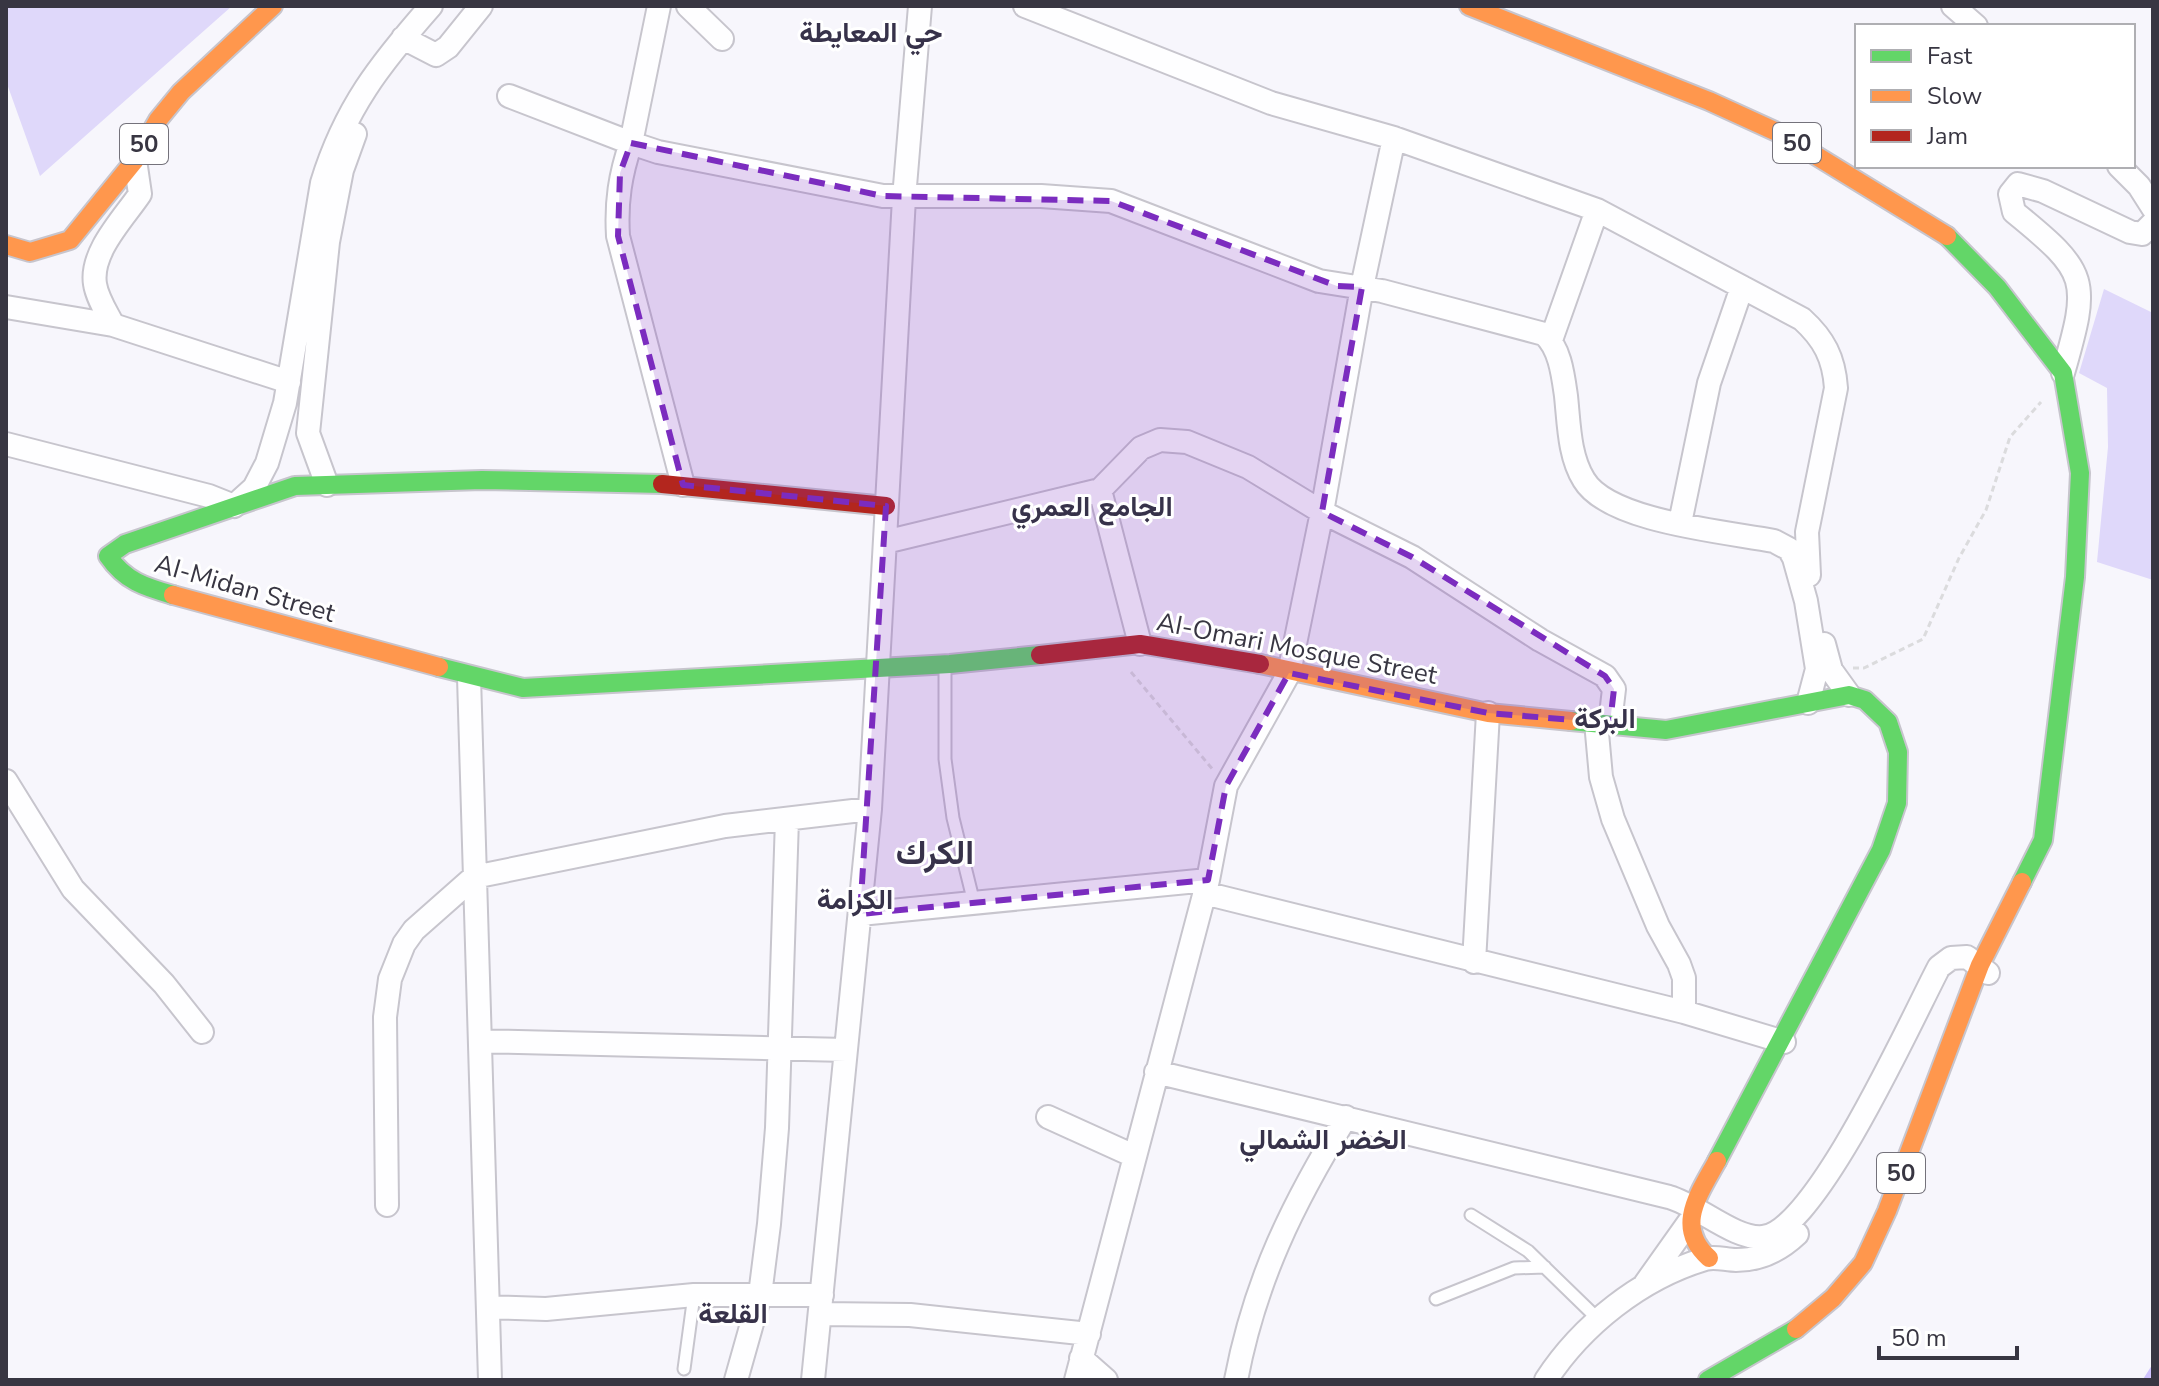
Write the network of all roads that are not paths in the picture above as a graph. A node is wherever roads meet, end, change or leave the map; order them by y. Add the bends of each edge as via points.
1 (273, 6) edge
2 (431, 6) edge
3 (447, 6) edge
4 (481, 6) edge
5 (659, 6) edge
6 (688, 6) edge
7 (920, 6) edge
8 (1025, 6) edge
9 (1469, 6) edge
10 (1953, 6) edge
11 (1974, 24) edge
12 (722, 39) dead end
13 (409, 41) junction
14 (509, 96) dead end
15 (1394, 138) junction
16 (631, 143) junction
17 (339, 154) junction
18 (135, 160) junction
19 (2121, 168) edge
20 (904, 198) junction
21 (2153, 208) edge
22 (1597, 210) junction
23 (2153, 223) edge
24 (6, 245) edge
25 (1362, 287) junction
26 (1742, 287) junction
27 (6, 307) edge
28 (113, 325) junction
29 (1551, 340) junction
30 (2063, 373) junction
31 (289, 382) junction
32 (6, 444) edge
33 (327, 485) junction
34 (683, 485) junction
35 (1100, 490) junction
36 (234, 506) junction
37 (886, 506) junction
38 (1322, 512) junction
39 (1680, 523) junction
40 (885, 542) junction
41 (1797, 550) junction
42 (1140, 644) junction
43 (945, 664) junction
44 (879, 666) junction
45 (1289, 673) junction
46 (469, 677) junction
47 (1849, 695) junction
48 (1808, 703) junction
49 (1488, 713) junction
50 (1603, 722) junction
51 (6, 781) edge
52 (870, 809) junction
53 (787, 819) junction
54 (474, 877) junction
55 (1206, 887) junction
56 (974, 903) junction
57 (860, 914) junction
58 (1474, 962) junction
59 (1983, 980) junction
60 (1684, 1012) junction
61 (202, 1032) dead end
62 (480, 1041) junction
63 (1784, 1042) junction
64 (780, 1050) junction
65 (846, 1050) junction
66 (1156, 1072) junction
67 (1048, 1117) dead end
68 (1346, 1117) junction
69 (1134, 1156) junction
70 (387, 1205) dead end
71 (1691, 1213) junction
72 (1471, 1215) dead end
73 (1756, 1248) junction
74 (1709, 1258) junction
75 (1545, 1267) junction
76 (1645, 1284) junction
77 (694, 1295) junction
78 (760, 1295) junction
79 (1436, 1299) dead end
80 (822, 1305) junction
81 (488, 1307) junction
82 (1599, 1320) junction
83 (1089, 1334) junction
84 (684, 1369) dead end
85 (1079, 1369) edge
86 (490, 1380) edge
87 (736, 1380) edge
88 (813, 1380) edge
89 (1106, 1380) edge
90 (1236, 1380) edge
91 (1546, 1380) edge
92 (1708, 1380) edge
93 (1742, 1380) edge

1 - 18 street, 50 via 181,92
2 - 13 street
3 - 13 street
4 - 13 street via 442,52 430,54
5 - 16 street
6 - 12 street
7 - 20 street
8 - 15 street via 1271,103
9 - 30 street, 50 via 1709,101 1779,133 1878,190 1945,234 1997,287
10 - 11 street
13 - 17 street via 368,80
14 - 16 street
15 - 22 street
15 - 25 street
16 - 20 street via 843,190
16 - 34 street via 618,187 618,236
17 - 31 street via 322,183
17 - 33 street via 308,433
18 - 24 street, 50 via 70,240 30,252
18 - 28 street via 140,194 102,250 96,270 95,284
19 - 21 street
20 - 25 street via 1111,201 1319,281
20 - 37 street
22 - 26 street
22 - 29 street
23 - 30 street via 2142,234 2130,232 2043,191 2018,184 2010,194 2014,212 2068,258 2076,277 2078,321
25 - 29 street via 1523,326
25 - 38 street
26 - 39 street via 1709,383
26 - 41 street via 1808,325 1824,342 1835,371 1836,388
27 - 28 street
28 - 31 street
29 - 39 street via 1565,388 1573,450 1585,483 1642,515
30 - 59 street, 50 via 2080,473 2075,577 2043,840 2013,901 2003,955
31 - 36 street via 267,463 254,488
32 - 36 street
33 - 34 street, AI-Midan Street via 482,480
33 - 36 street, AI-Midan Street via 295,486
34 - 37 street, AI-Midan Street
35 - 38 street via 1141,448 1171,439 1248,467
35 - 40 street
35 - 42 street
36 - 46 street, AI-Midan Street via 125,544 108,556 119,572 139,585
37 - 40 street
38 - 45 street
38 - 50 street via 1412,557 1605,676 1614,689
39 - 41 street
40 - 44 street
41 - 47 street via 1831,670
41 - 48 street via 1815,647 1817,675
42 - 43 street, AI-Omari Mosque Street
42 - 45 street, AI-Omari Mosque Street via 1218,655
43 - 44 street, AI-Omari Mosque Street
43 - 56 lane via 945,759
44 - 46 street, AI-Midan Street via 552,688
44 - 52 street
45 - 49 street, AI-Omari Mosque Street
45 - 55 street via 1226,786
46 - 54 street
47 - 48 street, AI-Omari Mosque Street
47 - 63 street via 1871,701 1888,721 1898,760 1897,803 1868,876
48 - 50 street, AI-Omari Mosque Street via 1666,730
49 - 50 street, AI-Omari Mosque Street
49 - 58 street
50 - 60 street via 1601,777 1613,819 1684,978
51 - 61 street via 73,889
52 - 53 street
52 - 57 street
53 - 54 street via 725,826
53 - 64 street
54 - 62 street
54 - 70 street via 414,930 390,979 385,1017
55 - 56 street
55 - 58 street
55 - 66 street
56 - 57 street
57 - 65 street
58 - 60 street
59 - 73 street via 1974,959 1959,956 1939,967 1829,1176 1794,1221
59 - 92 street, 50 via 1863,1263 1801,1326
59 - 93 street, 50 via 1907,1210 1869,1284 1848,1308
60 - 63 street
62 - 64 street
62 - 81 street
63 - 71 street
64 - 65 street
64 - 78 street
65 - 80 street
66 - 68 street
66 - 69 street
67 - 69 street
68 - 71 street
68 - 90 street via 1273,1249
69 - 83 street
71 - 73 street via 1735,1230
71 - 74 street via 1693,1240
71 - 76 street
72 - 75 lane
73 - 74 street
74 - 76 street
75 - 79 lane via 1514,1268
75 - 82 lane
76 - 82 street
77 - 78 street
77 - 81 street via 546,1309
77 - 84 lane
78 - 80 street
78 - 87 street
80 - 83 street
80 - 88 street
81 - 86 street
82 - 91 street
83 - 85 street
85 - 89 street

